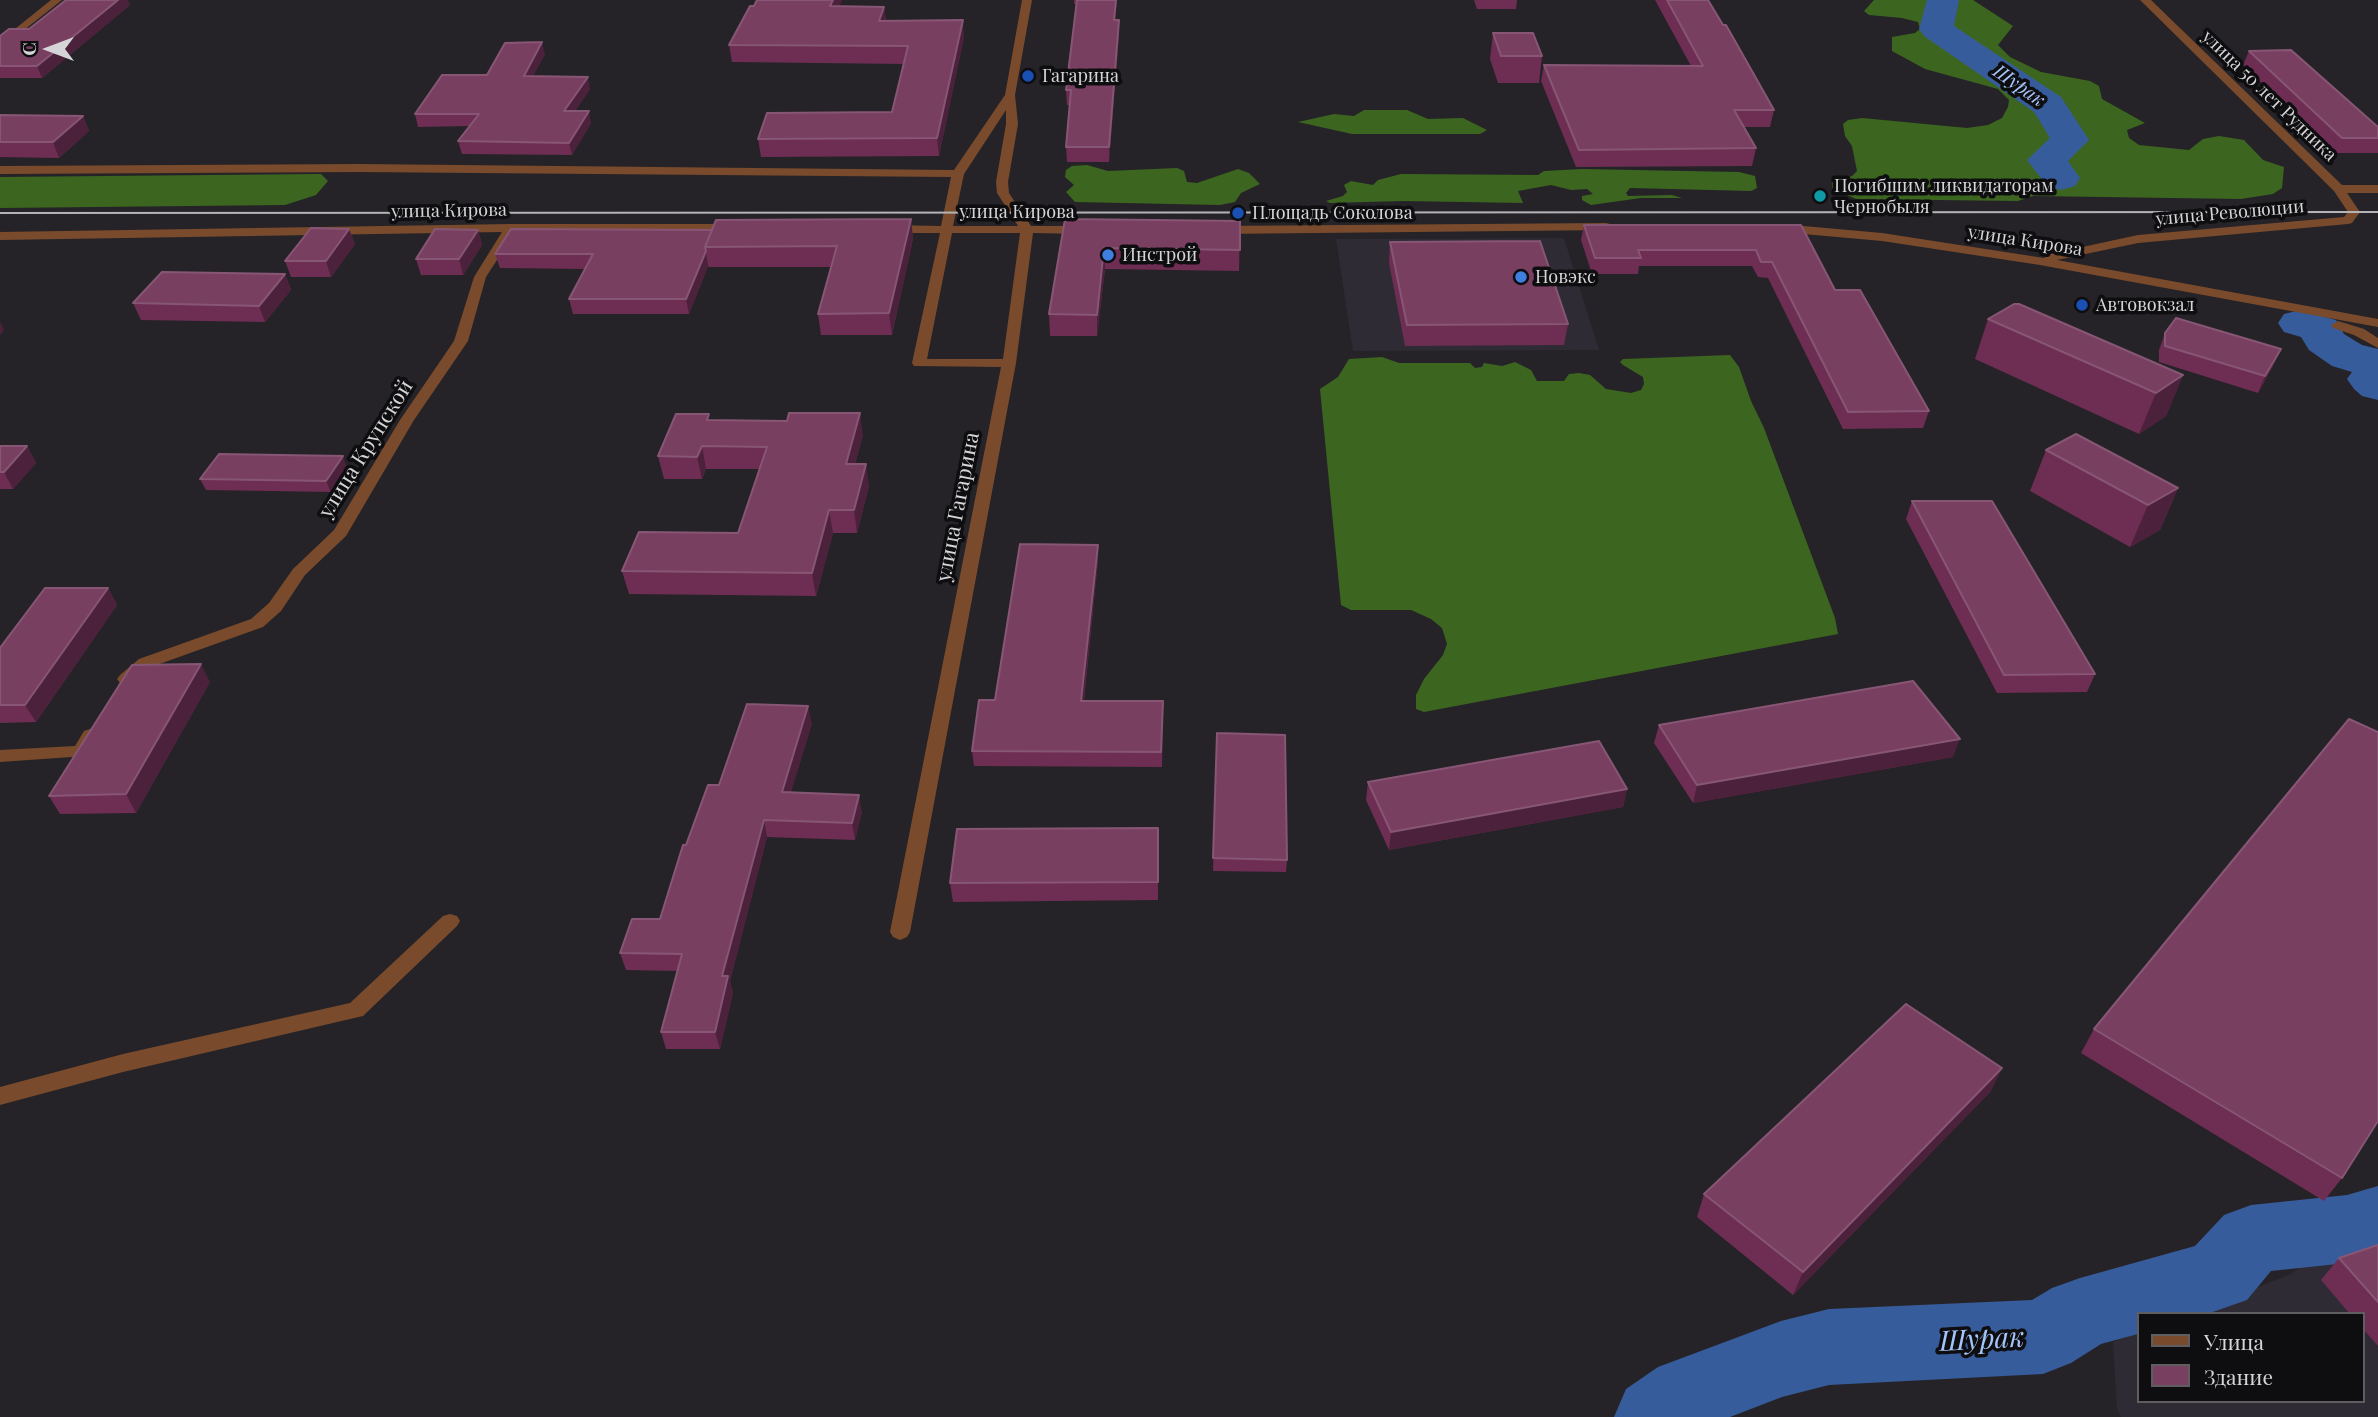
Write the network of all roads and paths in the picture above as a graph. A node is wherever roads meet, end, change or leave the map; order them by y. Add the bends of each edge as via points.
1 (57, 0) edge
2 (1027, 0) edge
3 (2145, 0) edge
4 (0, 46) edge
5 (1010, 95) junction
6 (0, 170) edge
7 (958, 174) junction
8 (2339, 188) junction
9 (2378, 189) edge
10 (1624, 226) edge
11 (511, 228) junction
12 (1771, 228) edge
13 (742, 229) edge
14 (878, 229) edge
15 (946, 229) junction
16 (1027, 230) junction
17 (1096, 230) edge
18 (1206, 230) edge
19 (0, 236) edge
20 (2040, 261) junction
21 (2279, 304) junction
22 (2378, 323) edge
23 (2378, 344) edge
24 (1009, 363) junction
25 (114, 695) edge
26 (100, 718) edge
27 (0, 756) edge
28 (450, 921) dead end
29 (900, 932) dead end
30 (0, 1096) edge

1 - 4 street
2 - 5 street
3 - 8 street, улица 50 лет Рудника
5 - 7 street
5 - 16 street via 1012,124 1003,193
6 - 7 street
7 - 15 street
8 - 9 street
8 - 20 street, улица Революции via 2354,212 2348,220 2138,239
10 - 18 street
11 - 13 street, улица Кирова
11 - 19 street, улица Кирова
11 - 25 street, улица Крупской via 480,278 461,341 340,533 299,572 275,607 257,623 145,663
12 - 20 street, улица Кирова via 1882,237
14 - 15 street, улица Кирова
15 - 16 street, улица Кирова
15 - 24 street via 919,363
16 - 17 street, улица Кирова
16 - 24 street, улица Гагарина
20 - 21 street, улица Кирова
21 - 22 street
21 - 23 street via 2359,332
24 - 29 street, улица Гагарина
26 - 27 street via 80,752
28 - 30 street via 356,1010

